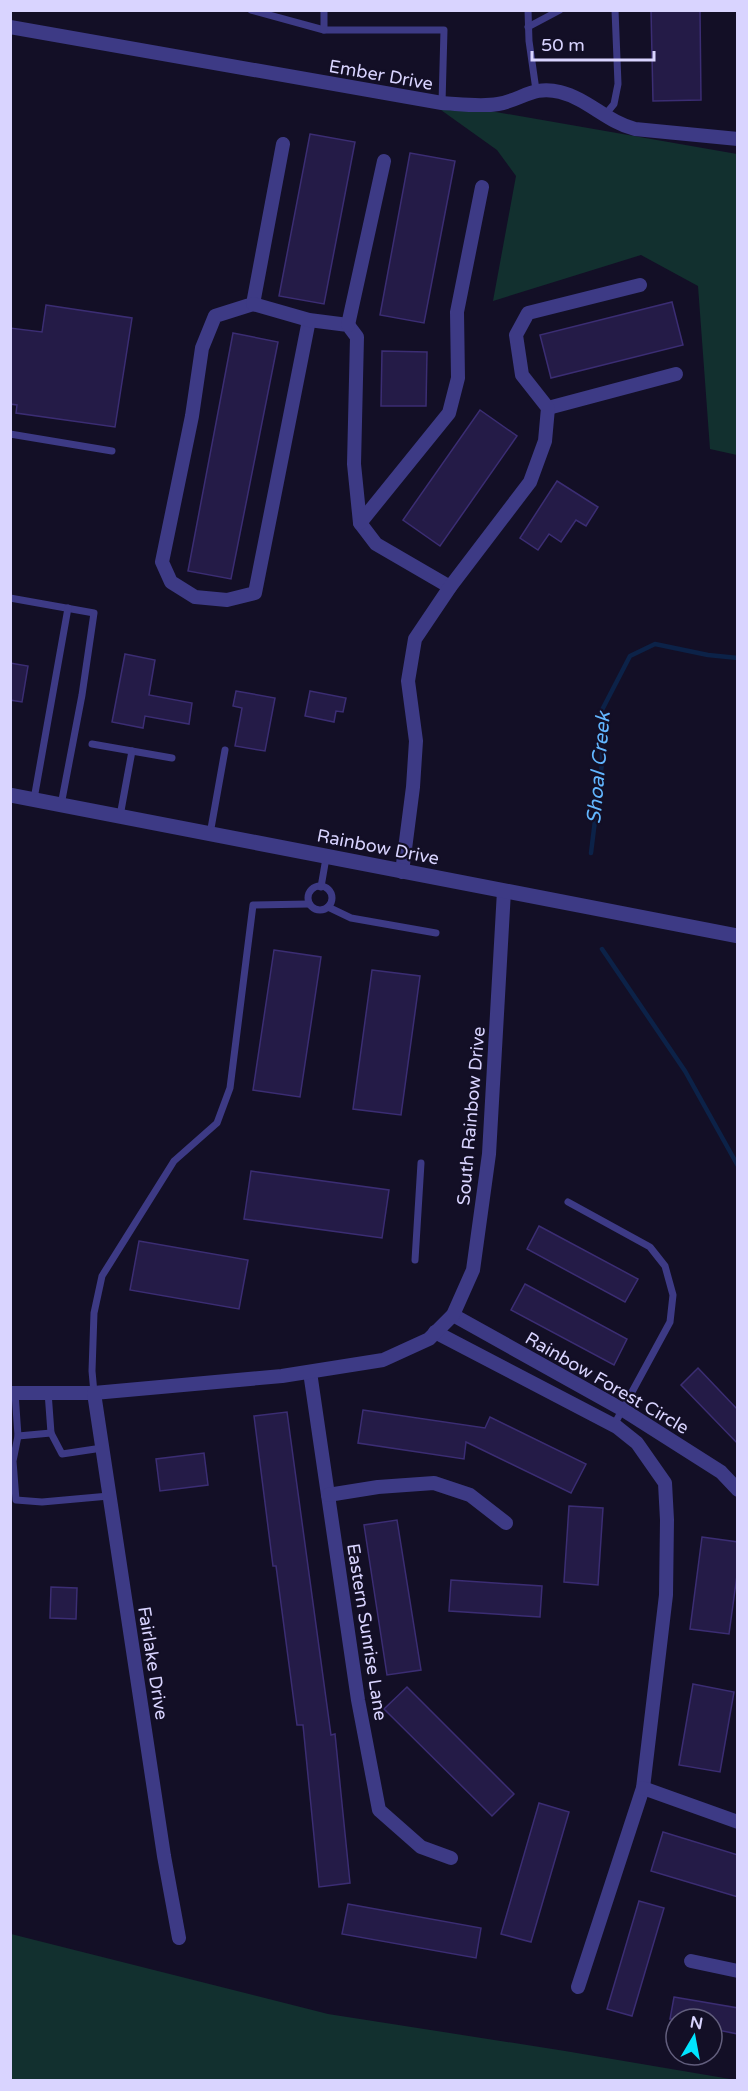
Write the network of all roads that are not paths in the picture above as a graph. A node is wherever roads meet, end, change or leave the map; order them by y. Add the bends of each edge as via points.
1 (251, 10) edge
2 (324, 10) edge
3 (528, 10) edge
4 (560, 10) edge
5 (615, 10) edge
6 (10, 27) edge
7 (528, 27) junction
8 (324, 30) junction
9 (536, 90) junction
10 (442, 103) junction
11 (604, 116) junction
12 (738, 139) edge
13 (283, 144) dead end
14 (384, 161) dead end
15 (482, 187) dead end
16 (640, 285) dead end
17 (253, 304) junction
18 (309, 320) junction
19 (348, 325) junction
20 (676, 374) dead end
21 (548, 408) junction
22 (10, 434) edge
23 (112, 451) dead end
24 (360, 523) junction
25 (450, 587) junction
26 (10, 598) edge
27 (68, 608) junction
28 (92, 744) dead end
29 (225, 750) dead end
30 (132, 751) junction
31 (172, 758) dead end
32 (10, 795) edge
33 (34, 800) junction
34 (61, 805) junction
35 (120, 816) junction
36 (210, 834) junction
37 (326, 858) junction
38 (402, 872) junction
39 (321, 887) junction
40 (504, 891) junction
41 (309, 904) junction
42 (328, 907) junction
43 (436, 933) dead end
44 (738, 936) edge
45 (421, 1163) dead end
46 (568, 1202) dead end
47 (415, 1260) dead end
48 (453, 1315) junction
49 (435, 1332) junction
50 (310, 1372) junction
51 (48, 1392) junction
52 (13, 1393) edge
53 (94, 1393) junction
54 (622, 1410) junction
55 (614, 1425) junction
56 (51, 1433) junction
57 (18, 1436) junction
58 (102, 1448) junction
59 (738, 1490) edge
60 (328, 1495) junction
61 (109, 1496) junction
62 (506, 1523) dead end
63 (643, 1788) junction
64 (738, 1822) edge
65 (451, 1858) dead end
66 (179, 1938) dead end
67 (691, 1961) dead end
68 (738, 1971) edge
69 (578, 1987) dead end

1 - 8 lane
2 - 8 lane
3 - 7 lane
4 - 7 lane
5 - 11 lane via 618,84 614,104
6 - 10 street, Ember Drive
7 - 9 lane
8 - 10 lane via 444,30
9 - 10 street, Ember Drive via 495,105
9 - 11 street via 578,98
11 - 12 street via 620,126 635,129
13 - 17 street
14 - 19 street
15 - 24 street via 457,312 458,378 449,413
16 - 21 street via 528,313 516,335 522,375
17 - 18 street
17 - 18 street via 215,316 202,348 162,562 171,582 195,597 227,600 255,593
18 - 19 street
19 - 24 street via 357,338 354,464
20 - 21 street
21 - 25 street via 545,441 530,482
22 - 23 lane
24 - 25 street via 376,544
25 - 38 street via 415,639 408,681 416,741
26 - 27 lane
27 - 33 lane
27 - 34 lane via 94,613
28 - 30 lane
29 - 36 lane
30 - 31 lane
30 - 35 lane
32 - 33 street, Rainbow Drive
33 - 34 street, Rainbow Drive
34 - 35 street, Rainbow Drive
35 - 36 street, Rainbow Drive
36 - 37 street, Rainbow Drive
37 - 38 street, Rainbow Drive
37 - 39 lane
38 - 40 street, Rainbow Drive
39 - 41 lane via 312,890
39 - 42 lane via 330,892
40 - 44 street, Rainbow Drive
40 - 48 street, South Rainbow Drive via 489,1154 473,1270
41 - 42 lane via 318,910
41 - 53 lane via 253,905 230,1088 217,1123 174,1161 102,1276 94,1313
42 - 43 lane via 351,918
45 - 47 lane
46 - 54 lane via 650,1247 665,1266 673,1294 670,1322
48 - 49 street, South Rainbow Drive
48 - 54 street, Rainbow Forest Circle
49 - 50 street, South Rainbow Drive via 429,1339 383,1360
49 - 55 street
50 - 53 street, South Rainbow Drive
50 - 60 street, Eastern Sunrise Lane
51 - 52 street, South Rainbow Drive
51 - 53 street, South Rainbow Drive
51 - 56 lane
52 - 57 lane
53 - 58 street, Fairlake Drive
54 - 55 lane
54 - 59 street, Rainbow Forest Circle via 721,1472
55 - 63 street via 637,1443 664,1483 667,1520 666,1595
56 - 57 lane
56 - 58 lane via 62,1454
57 - 61 lane via 13,1461 16,1500 42,1502
58 - 61 street, Fairlake Drive
60 - 62 street via 434,1483 470,1495
60 - 65 street, Eastern Sunrise Lane via 358,1700 379,1810 421,1847
61 - 66 street, Fairlake Drive
63 - 64 street
63 - 69 street
67 - 68 street

